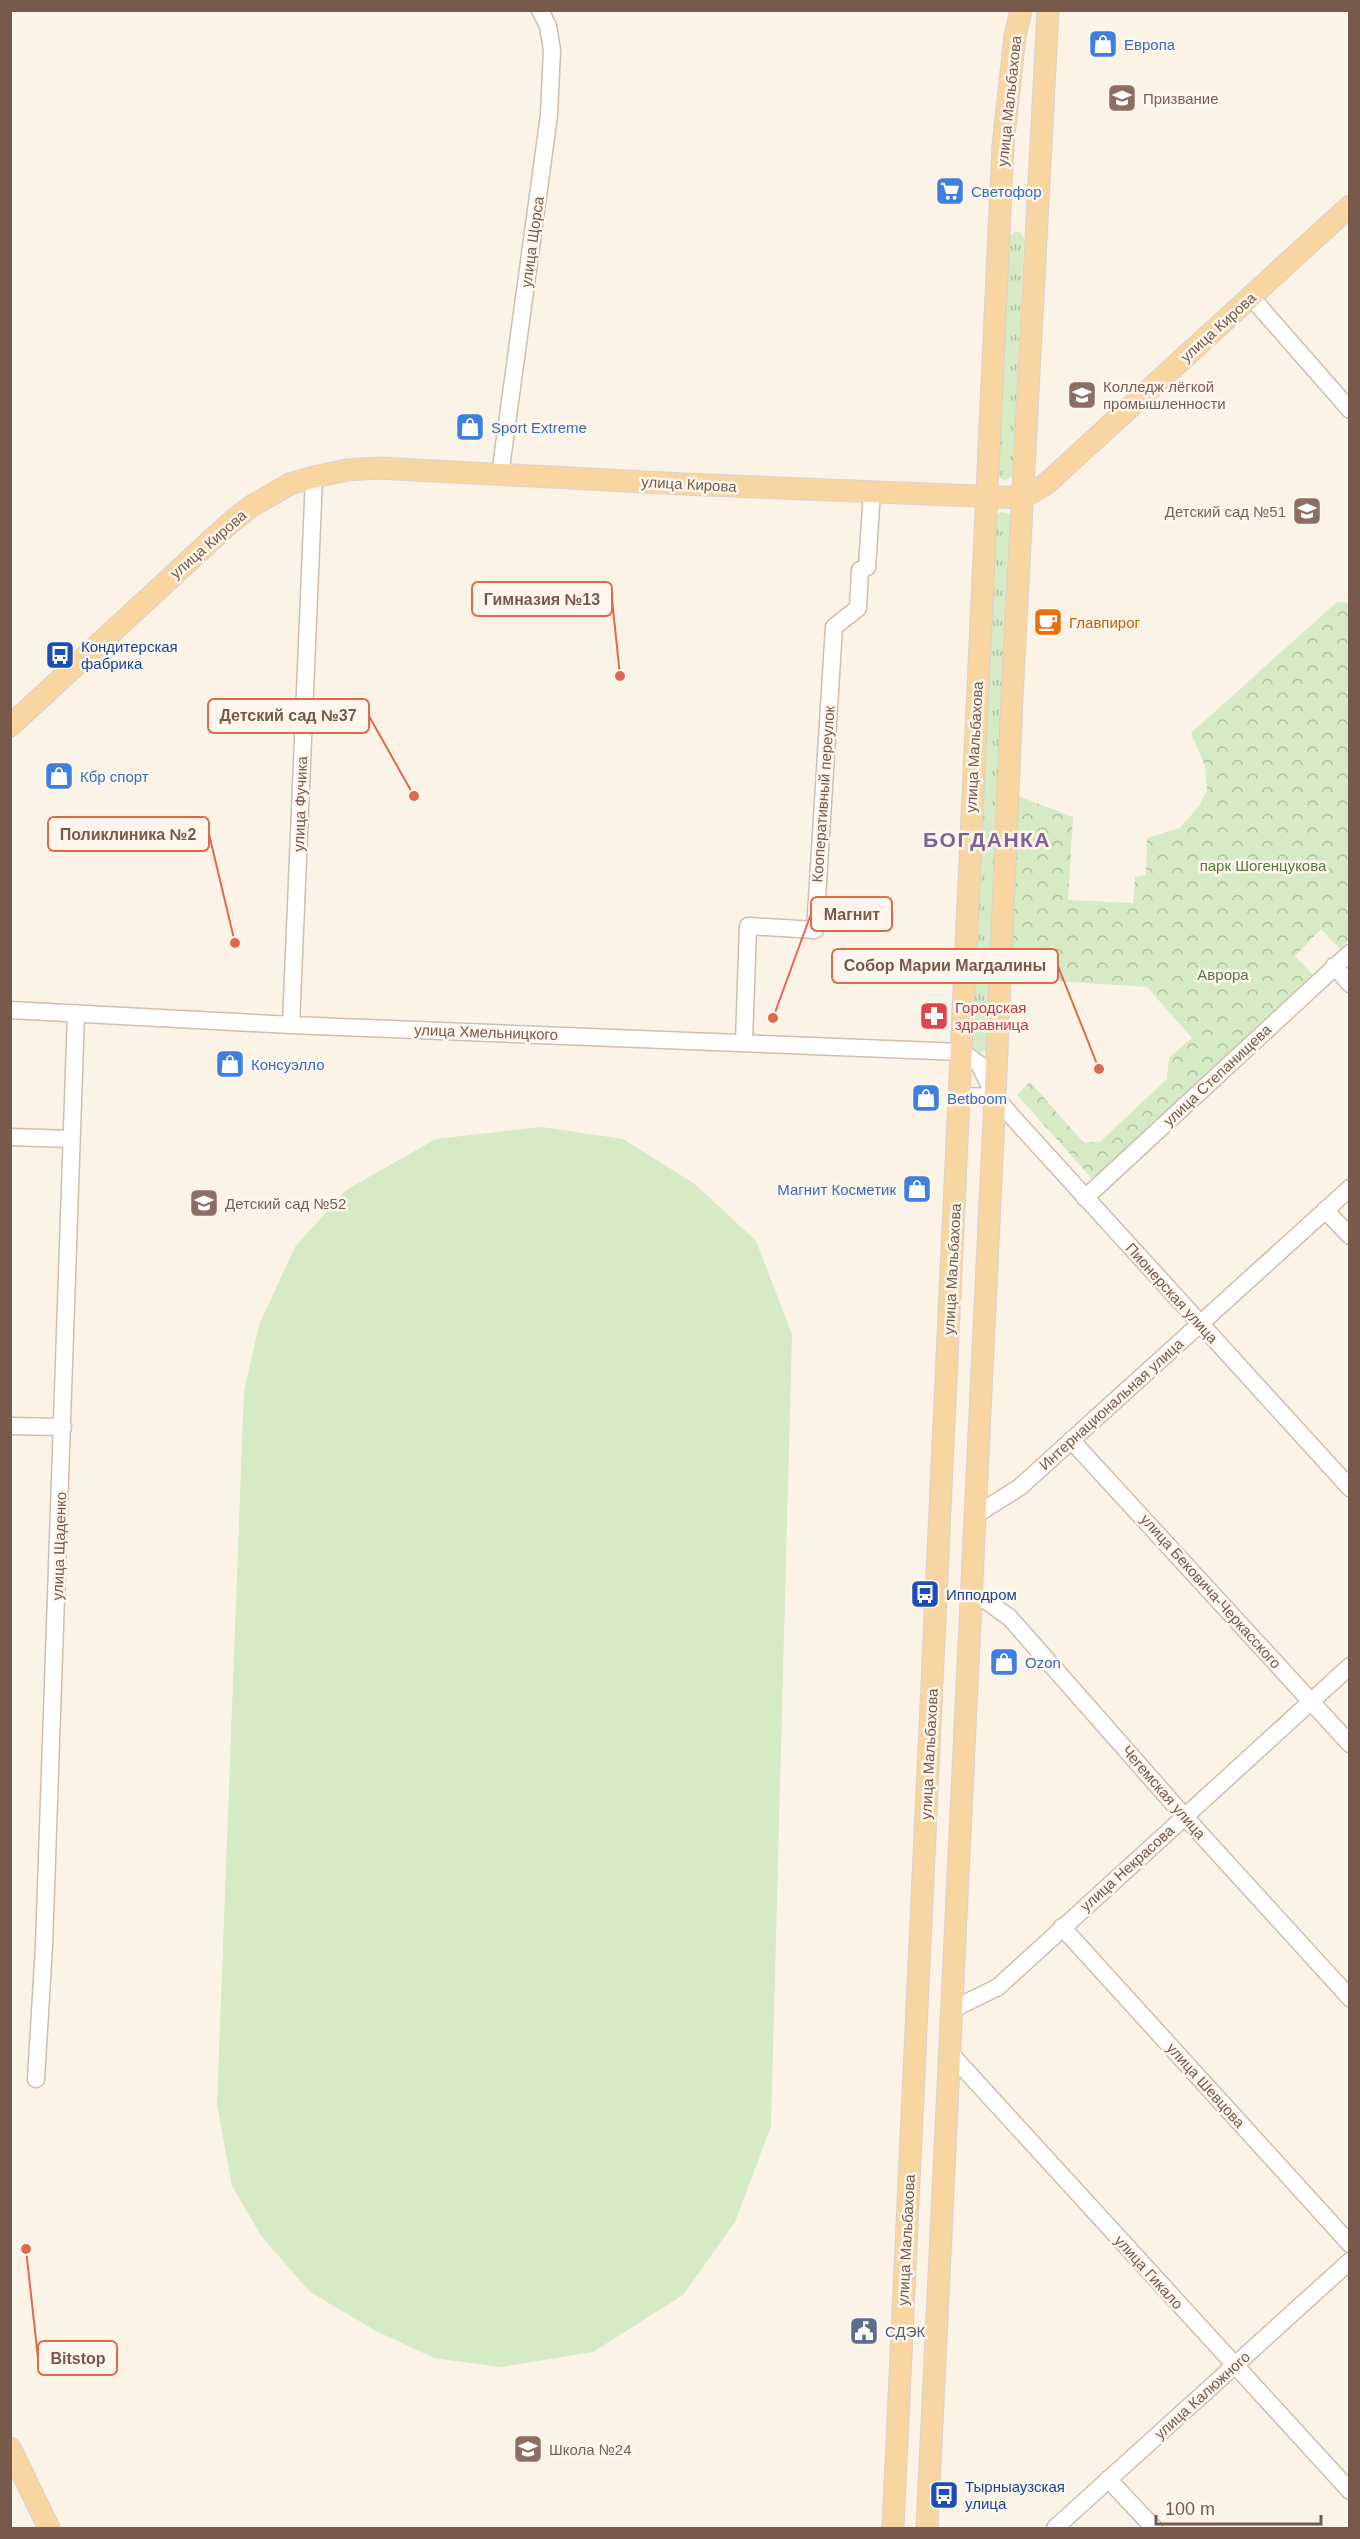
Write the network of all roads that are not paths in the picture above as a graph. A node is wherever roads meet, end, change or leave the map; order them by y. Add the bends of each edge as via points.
1 (540, 10) edge
2 (1020, 10) edge
3 (1048, 10) edge
4 (1350, 206) edge
5 (1251, 297) junction
6 (1350, 410) edge
7 (500, 475) junction
8 (314, 477) junction
9 (872, 492) junction
10 (987, 497) junction
11 (1022, 498) junction
12 (10, 726) edge
13 (1350, 953) edge
14 (1334, 966) junction
15 (1350, 984) edge
16 (10, 1010) edge
17 (76, 1013) junction
18 (291, 1024) junction
19 (744, 1041) junction
20 (979, 1057) junction
21 (960, 1096) junction
22 (995, 1097) junction
23 (10, 1137) edge
24 (71, 1139) junction
25 (1350, 1188) edge
26 (1085, 1198) junction
27 (1325, 1210) junction
28 (1350, 1236) edge
29 (1199, 1324) junction
30 (10, 1426) edge
31 (63, 1427) junction
32 (1071, 1440) junction
33 (1350, 1488) edge
34 (974, 1516) junction
35 (971, 1594) junction
36 (1350, 1666) edge
37 (1310, 1701) junction
38 (1350, 1744) edge
39 (1185, 1816) junction
40 (1062, 1927) junction
41 (1350, 1998) edge
42 (951, 2010) junction
43 (949, 2052) junction
44 (36, 2079) dead end
45 (1350, 2244) edge
46 (1350, 2260) edge
47 (1235, 2367) junction
48 (10, 2448) edge
49 (10, 2479) edge
50 (1108, 2479) junction
51 (1350, 2491) edge
52 (35, 2529) edge
53 (49, 2529) edge
54 (893, 2529) edge
55 (927, 2529) edge
56 (1055, 2529) edge
57 (1154, 2529) edge

1 - 7 street, улица Щорса via 548,26 552,50 549,115
2 - 10 main road, улица Мальбахова via 1004,133
3 - 11 main road, улица Мальбахова
4 - 5 main road, улица Кирова
5 - 6 street
5 - 11 main road, улица Кирова via 1046,484
7 - 8 main road, улица Кирова via 378,468
7 - 9 main road, улица Кирова
8 - 12 main road, улица Кирова via 273,492 229,524
8 - 18 street, улица Фучика
9 - 10 main road, улица Кирова
9 - 19 street, Кооперативный переулок via 867,567 860,570 858,608 834,627 815,930 748,926
10 - 11 main road, улица Кирова
10 - 20 main road, улица Мальбахова via 972,772
11 - 20 main road, улица Мальбахова
13 - 14 street, улица Степанищева
14 - 15 street
14 - 26 street, улица Степанищева
16 - 17 street, улица Хмельницкого
17 - 18 street, улица Хмельницкого
17 - 24 street, улица Щаденко
18 - 19 street, улица Хмельницкого
19 - 20 street, улица Хмельницкого
20 - 21 main road, улица Мальбахова
20 - 22 main road, улица Мальбахова
21 - 22 street
21 - 54 main road, улица Мальбахова
22 - 26 street, Пионерская улица
22 - 34 main road, улица Мальбахова
23 - 24 street
24 - 31 street, улица Щаденко
25 - 27 street, Интернациональная улица
26 - 29 street, Пионерская улица
27 - 28 street
27 - 29 street, Интернациональная улица
29 - 32 street, Интернациональная улица
29 - 33 street, Пионерская улица
30 - 31 street
31 - 44 street, улица Щаденко
32 - 34 street, Интернациональная улица via 1020,1487
32 - 37 street, улица Бековича-Черкасского
34 - 35 main road, улица Мальбахова
35 - 39 street, Чегемская улица via 1010,1618
35 - 42 main road, улица Мальбахова
36 - 37 street, улица Некрасова
37 - 38 street, улица Бековича-Черкасского
37 - 39 street, улица Некрасова
39 - 40 street, улица Некрасова
39 - 41 street, Чегемская улица
40 - 42 street, улица Некрасова via 998,1987
40 - 45 street, улица Шевцова
42 - 43 main road, улица Мальбахова
43 - 47 street, улица Гикало
43 - 55 main road, улица Мальбахова
46 - 47 street, улица Калюжного
47 - 50 street, улица Калюжного
47 - 51 street, улица Гикало
48 - 53 main road
49 - 52 main road
50 - 56 street, улица Калюжного
50 - 57 street

